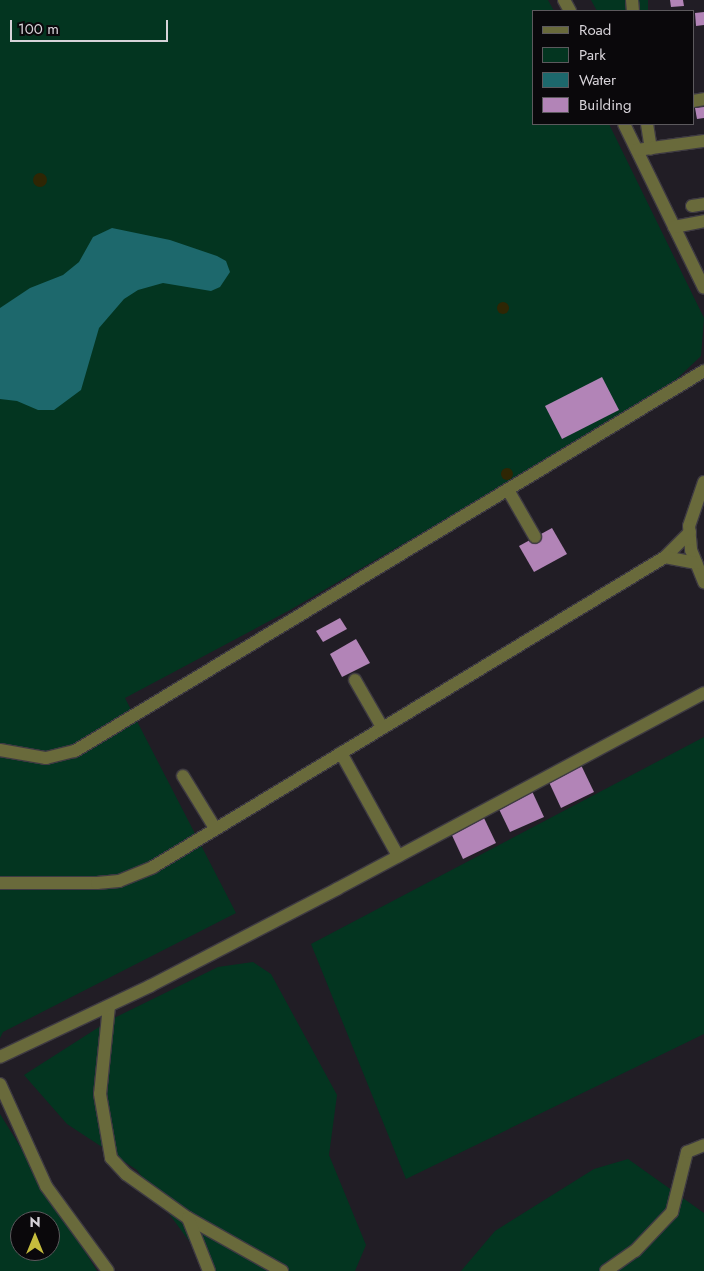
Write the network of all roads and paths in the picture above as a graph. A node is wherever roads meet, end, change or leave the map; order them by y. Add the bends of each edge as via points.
1 (624, 125) edge
2 (647, 125) edge
3 (704, 141) edge
4 (651, 149) junction
5 (637, 150) junction
6 (704, 221) edge
7 (674, 227) junction
8 (704, 288) edge
9 (704, 372) edge
10 (704, 482) edge
11 (508, 490) junction
12 (690, 532) junction
13 (534, 537) dead end
14 (665, 557) junction
15 (696, 563) junction
16 (704, 582) edge
17 (355, 680) dead end
18 (704, 693) edge
19 (382, 727) junction
20 (0, 750) edge
21 (341, 753) junction
22 (183, 776) dead end
23 (215, 828) junction
24 (398, 856) junction
25 (0, 883) edge
26 (109, 1006) junction
27 (0, 1057) edge
28 (0, 1084) edge
29 (704, 1145) edge
30 (188, 1218) junction
31 (108, 1271) edge
32 (209, 1271) edge
33 (282, 1271) edge
34 (606, 1271) edge

1 - 5 lane
2 - 4 lane
3 - 4 lane
4 - 5 lane
5 - 7 lane
6 - 7 lane
7 - 8 lane
9 - 11 lane
10 - 12 lane
11 - 13 lane
11 - 20 lane via 75,751 46,758
12 - 14 lane
12 - 15 lane
14 - 15 lane
14 - 19 lane
15 - 16 lane
17 - 19 lane
18 - 24 lane
19 - 21 lane
21 - 23 lane
21 - 24 lane
22 - 23 lane
23 - 25 lane via 152,867 119,880
24 - 26 lane
26 - 27 lane
26 - 30 lane via 100,1094 112,1158 126,1174
28 - 31 lane via 46,1186
29 - 34 lane via 687,1152 672,1212 635,1251
30 - 32 lane
30 - 33 lane

